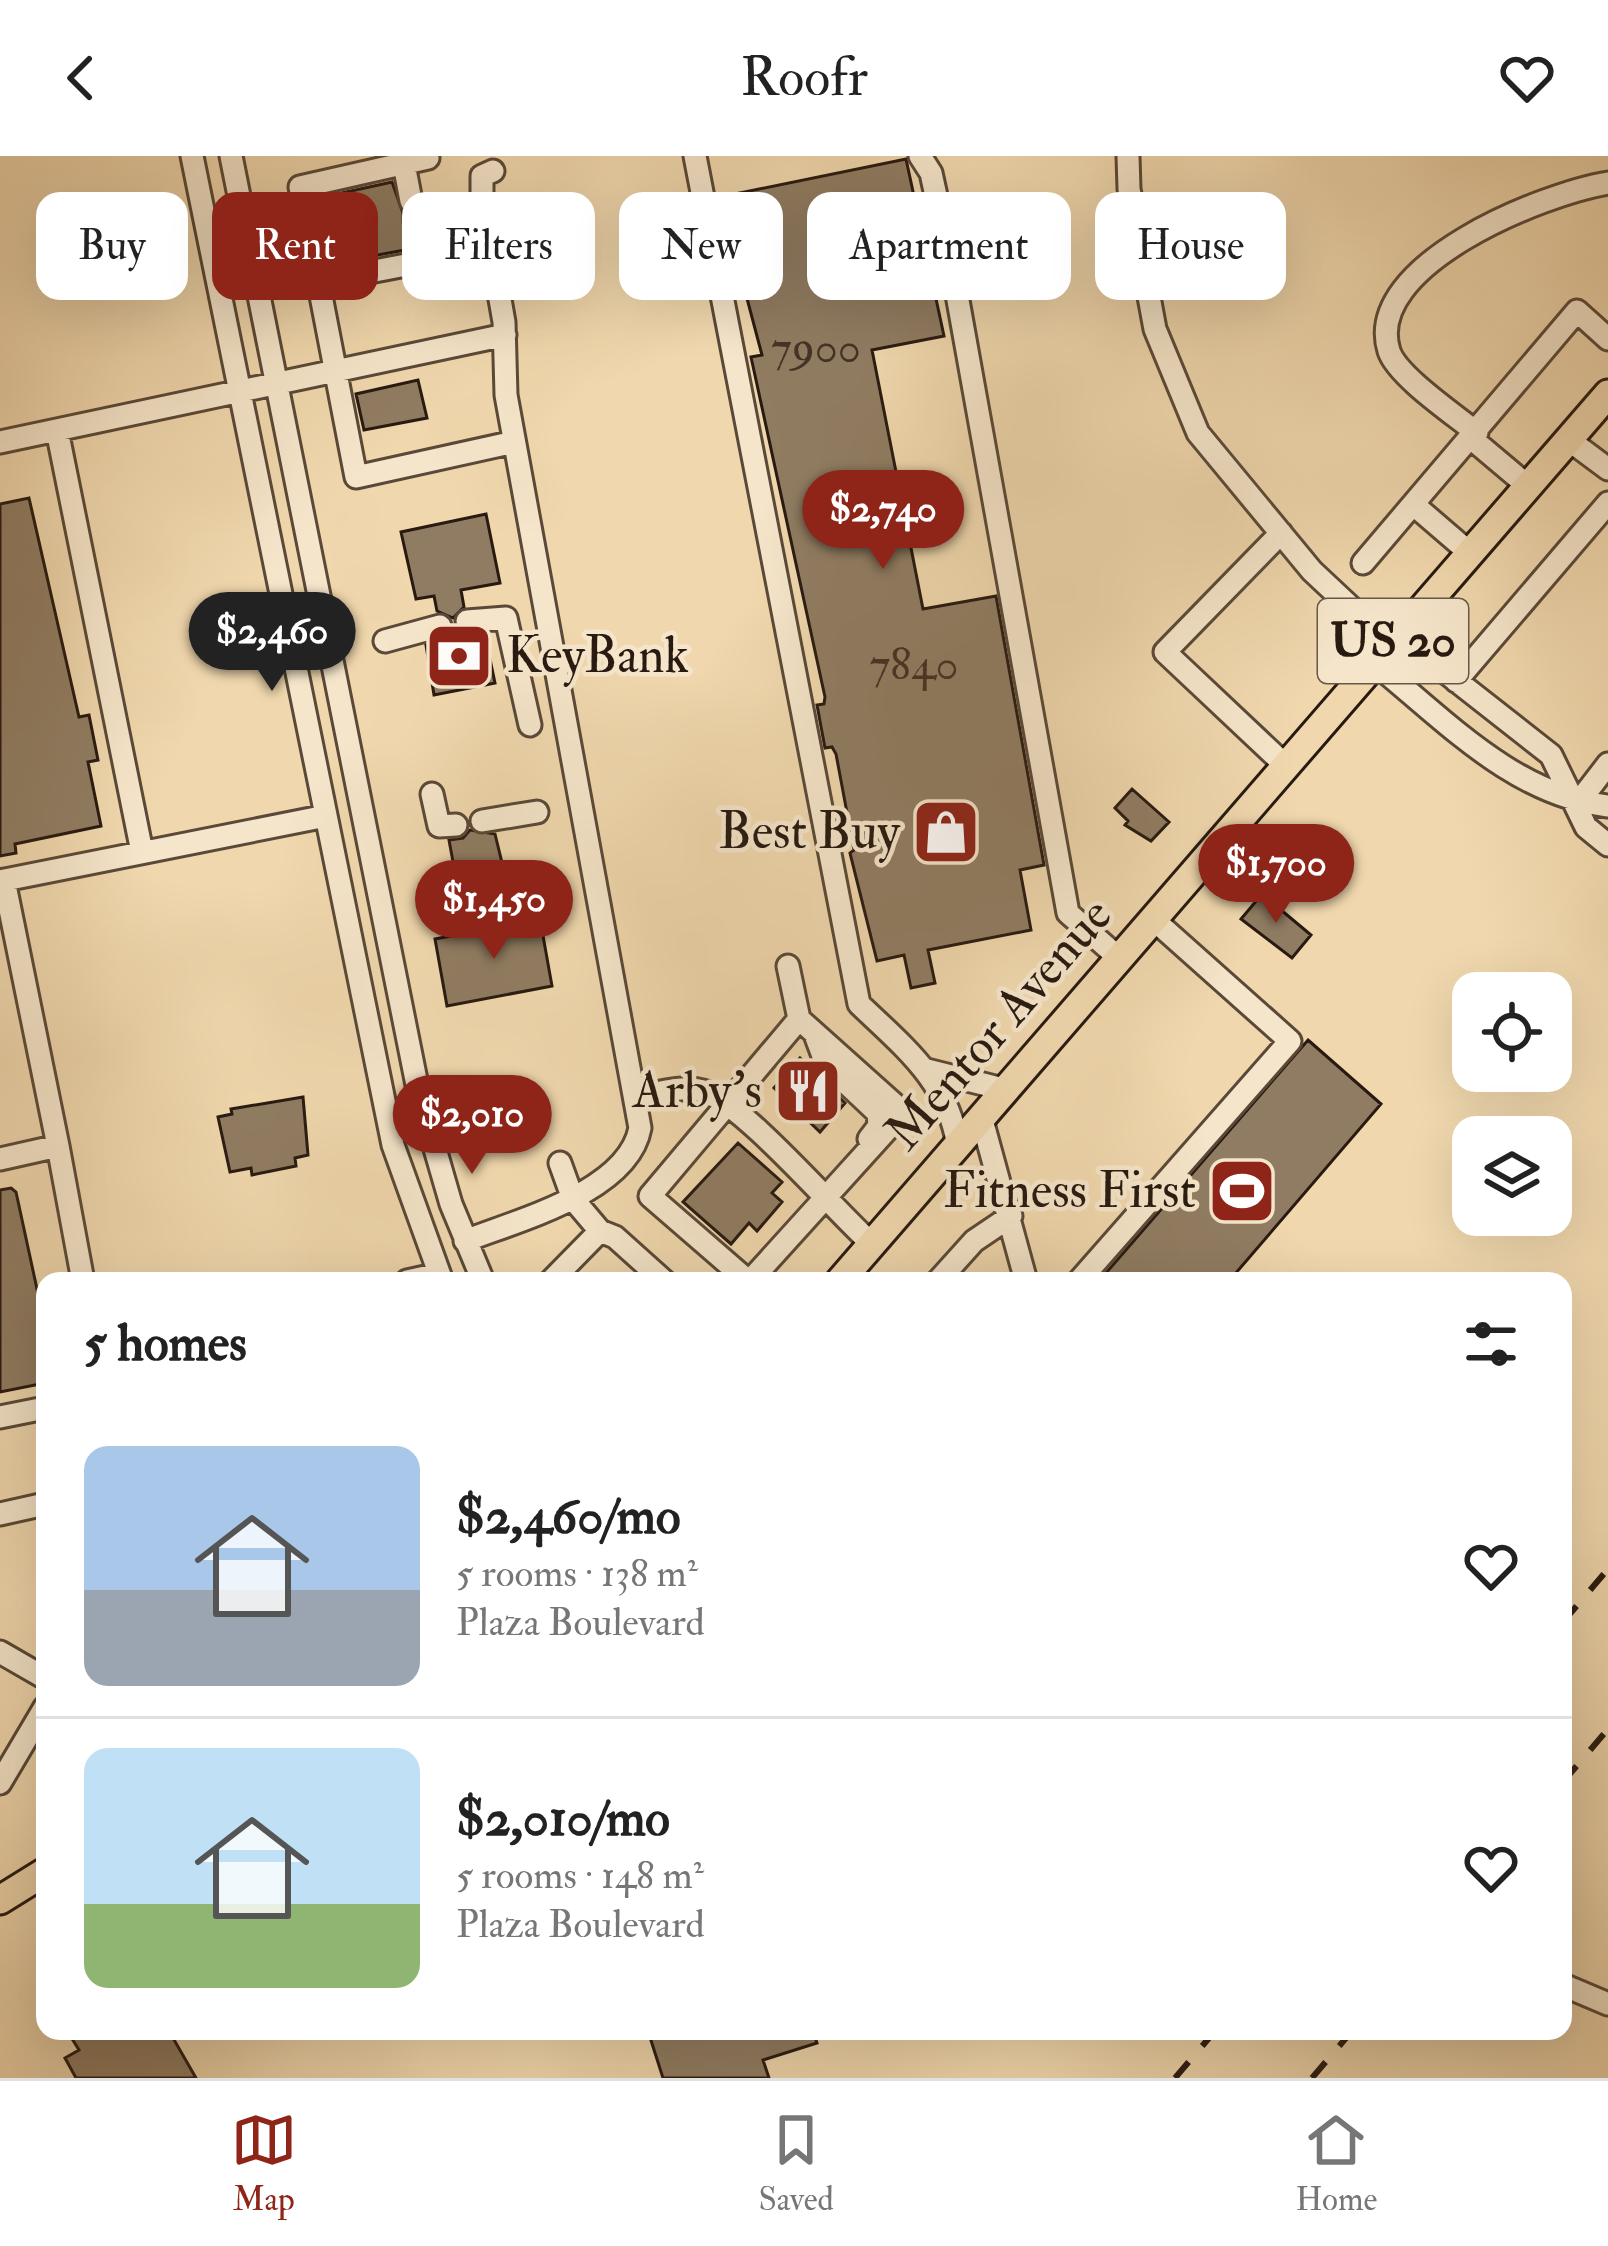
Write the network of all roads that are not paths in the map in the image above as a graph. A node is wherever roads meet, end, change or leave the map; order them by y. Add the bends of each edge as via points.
1 (192, 156) edge
2 (231, 156) edge
3 (695, 156) edge
4 (920, 156) edge
5 (1128, 156) edge
6 (428, 158) edge
7 (404, 164) junction
8 (493, 171) dead end
9 (1608, 183) edge
10 (301, 192) edge
11 (409, 192) edge
12 (320, 300) edge
13 (505, 335) junction
14 (1608, 339) edge
15 (334, 370) junction
16 (274, 384) junction
17 (239, 393) junction
18 (1605, 405) edge
19 (57, 430) junction
20 (1474, 436) junction
21 (1569, 440) junction
22 (0, 442) edge
23 (514, 442) junction
24 (1608, 469) edge
25 (1529, 487) junction
26 (1608, 503) edge
27 (1414, 505) junction
28 (1281, 533) junction
29 (1471, 554) junction
30 (1363, 563) dead end
31 (467, 621) dead end
32 (440, 626) dead end
33 (385, 640) dead end
34 (1387, 647) junction
35 (1456, 681) junction
36 (530, 725) dead end
37 (1608, 764) edge
38 (1286, 766) junction
39 (431, 794) dead end
40 (1577, 802) junction
41 (1608, 806) edge
42 (538, 812) dead end
43 (326, 816) junction
44 (482, 821) dead end
45 (456, 825) dead end
46 (1608, 845) edge
47 (142, 852) junction
48 (2, 880) edge
49 (1153, 919) junction
50 (1119, 958) junction
51 (788, 966) dead end
52 (807, 1026) junction
53 (927, 1070) junction
54 (1007, 1090) junction
55 (637, 1097) junction
56 (727, 1106) junction
57 (982, 1120) junction
58 (58, 1146) junction
59 (958, 1147) junction
60 (0, 1159) edge
61 (560, 1162) dead end
62 (573, 1199) junction
63 (824, 1200) junction
64 (1011, 1216) junction
65 (600, 1232) junction
66 (465, 1241) junction
67 (872, 1244) junction
68 (80, 1272) edge
69 (438, 1272) edge
70 (479, 1272) edge
71 (560, 1272) edge
72 (654, 1272) edge
73 (739, 1272) edge
74 (757, 1272) edge
75 (848, 1272) edge
76 (946, 1272) edge
77 (1024, 1272) edge
78 (1087, 1272) edge
79 (36, 1410) edge
80 (0, 1417) edge
81 (36, 1506) edge
82 (0, 1514) edge
83 (0, 1652) edge
84 (36, 1673) edge
85 (36, 1722) edge
86 (0, 1784) edge
87 (36, 1878) edge
88 (0, 1900) edge
89 (1572, 1989) edge
90 (1608, 2004) edge

1 - 17 street
2 - 16 street
3 - 53 street via 860,1004
4 - 50 street via 931,173 954,278 1068,914
5 - 28 street via 1155,329 1198,433
6 - 7 street
7 - 10 street
7 - 11 street
8 - 13 street via 482,176 482,197
9 - 20 street via 1460,239 1399,297 1385,332 1394,363
12 - 15 street
13 - 15 street
13 - 23 street
14 - 20 street via 1577,311
15 - 16 street
15 - 23 street via 356,477
16 - 17 street
16 - 66 street via 418,1090
17 - 19 street
17 - 43 street
18 - 21 main road, Mentor Avenue / US 20
19 - 22 street
19 - 47 street
20 - 25 street
20 - 27 street
21 - 24 street
21 - 25 main road, Mentor Avenue / US 20
23 - 55 street
25 - 29 main road, Mentor Avenue / US 20
26 - 35 street
27 - 29 street
27 - 30 street
28 - 34 street
28 - 38 street via 1165,652
29 - 34 main road, Mentor Avenue / US 20
31 - 36 street via 506,618
32 - 33 street
34 - 35 street
34 - 38 main road, Mentor Avenue / US 20
34 - 40 street via 1521,781
35 - 40 street via 1551,755
37 - 40 street
38 - 49 main road, Mentor Avenue / US 20
39 - 45 street via 440,826
40 - 41 street
40 - 46 street via 1586,827
42 - 44 street
43 - 47 street
43 - 69 street via 393,1145
47 - 48 street
48 - 58 street
49 - 50 main road, Mentor Avenue / US 20
49 - 78 street via 1290,1041
50 - 54 main road, Mentor Avenue / US 20
51 - 52 street
52 - 56 street
52 - 63 street via 903,1112
53 - 54 street
53 - 59 street via 950,1106
54 - 57 main road, Mentor Avenue / US 20
55 - 56 street via 683,1088
55 - 62 street via 637,1143
56 - 63 street
56 - 73 street via 650,1196
57 - 59 main road, Mentor Avenue / US 20
57 - 64 street
58 - 60 street
58 - 68 street
59 - 67 main road, Mentor Avenue / US 20
61 - 62 street
62 - 65 street
62 - 66 street
63 - 67 street
63 - 74 street
64 - 76 street
64 - 77 street
65 - 71 street
65 - 72 street
66 - 70 street
67 - 75 main road, Mentor Avenue / US 20
79 - 80 street
81 - 82 street
83 - 84 street
85 - 86 street
87 - 88 main road
89 - 90 street

